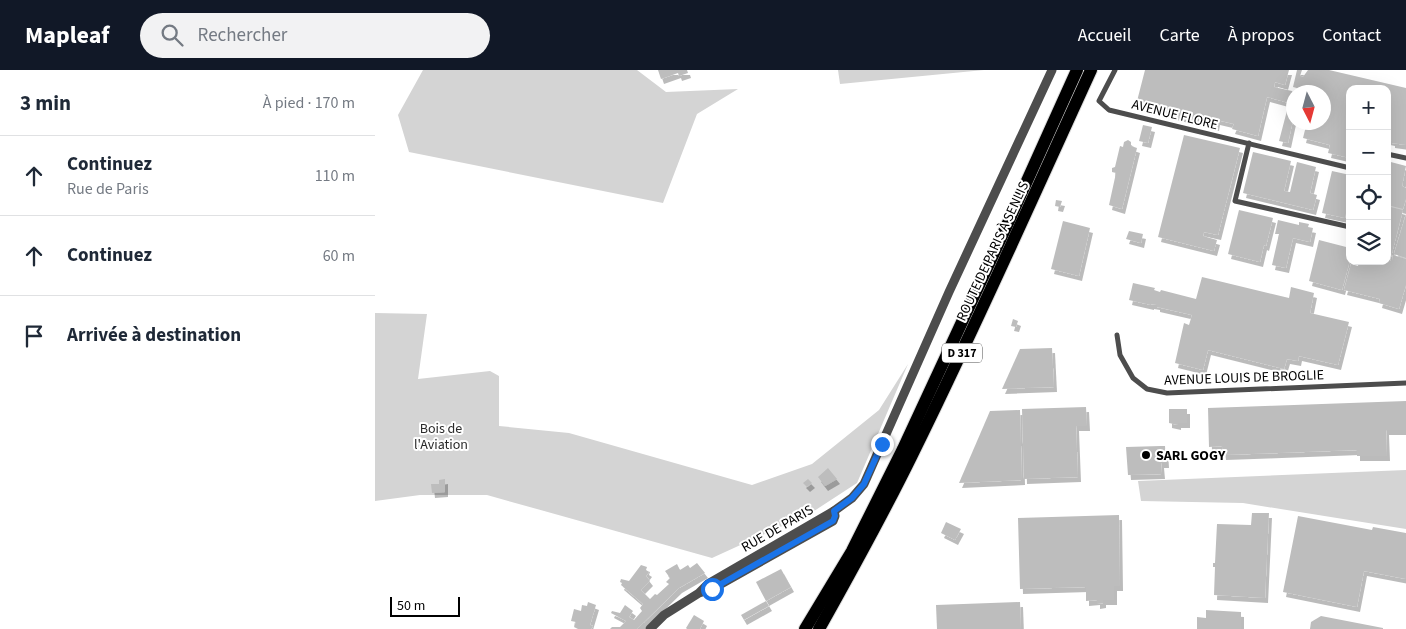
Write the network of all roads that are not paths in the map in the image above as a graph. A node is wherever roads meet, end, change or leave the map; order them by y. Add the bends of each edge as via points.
1 (1052, 70) edge
2 (1077, 70) edge
3 (1091, 70) edge
4 (1115, 70) edge
5 (1249, 143) junction
6 (1391, 155) edge
7 (1406, 158) edge
8 (1346, 167) edge
9 (1346, 226) edge
10 (1117, 335) dead end
11 (1406, 383) edge
12 (650, 629) edge
13 (805, 629) edge
14 (819, 629) edge

1 - 12 street, RUE DE PARIS via 864,484 834,511 833,521 712,589 699,593 664,615
2 - 13 main road, ROUTE DE PARIS À SENLIS / D 317 via 907,440 852,551
3 - 14 main road, ROUTE DE PARIS À SENLIS / D 317 via 952,374
4 - 5 street, AVENUE FLORE via 1099,101 1109,110
5 - 8 street, AVENUE FLORE
5 - 9 street via 1235,200
6 - 7 street
10 - 11 street, AVENUE LOUIS DE BROGLIE via 1120,355 1133,378 1147,389 1167,392

